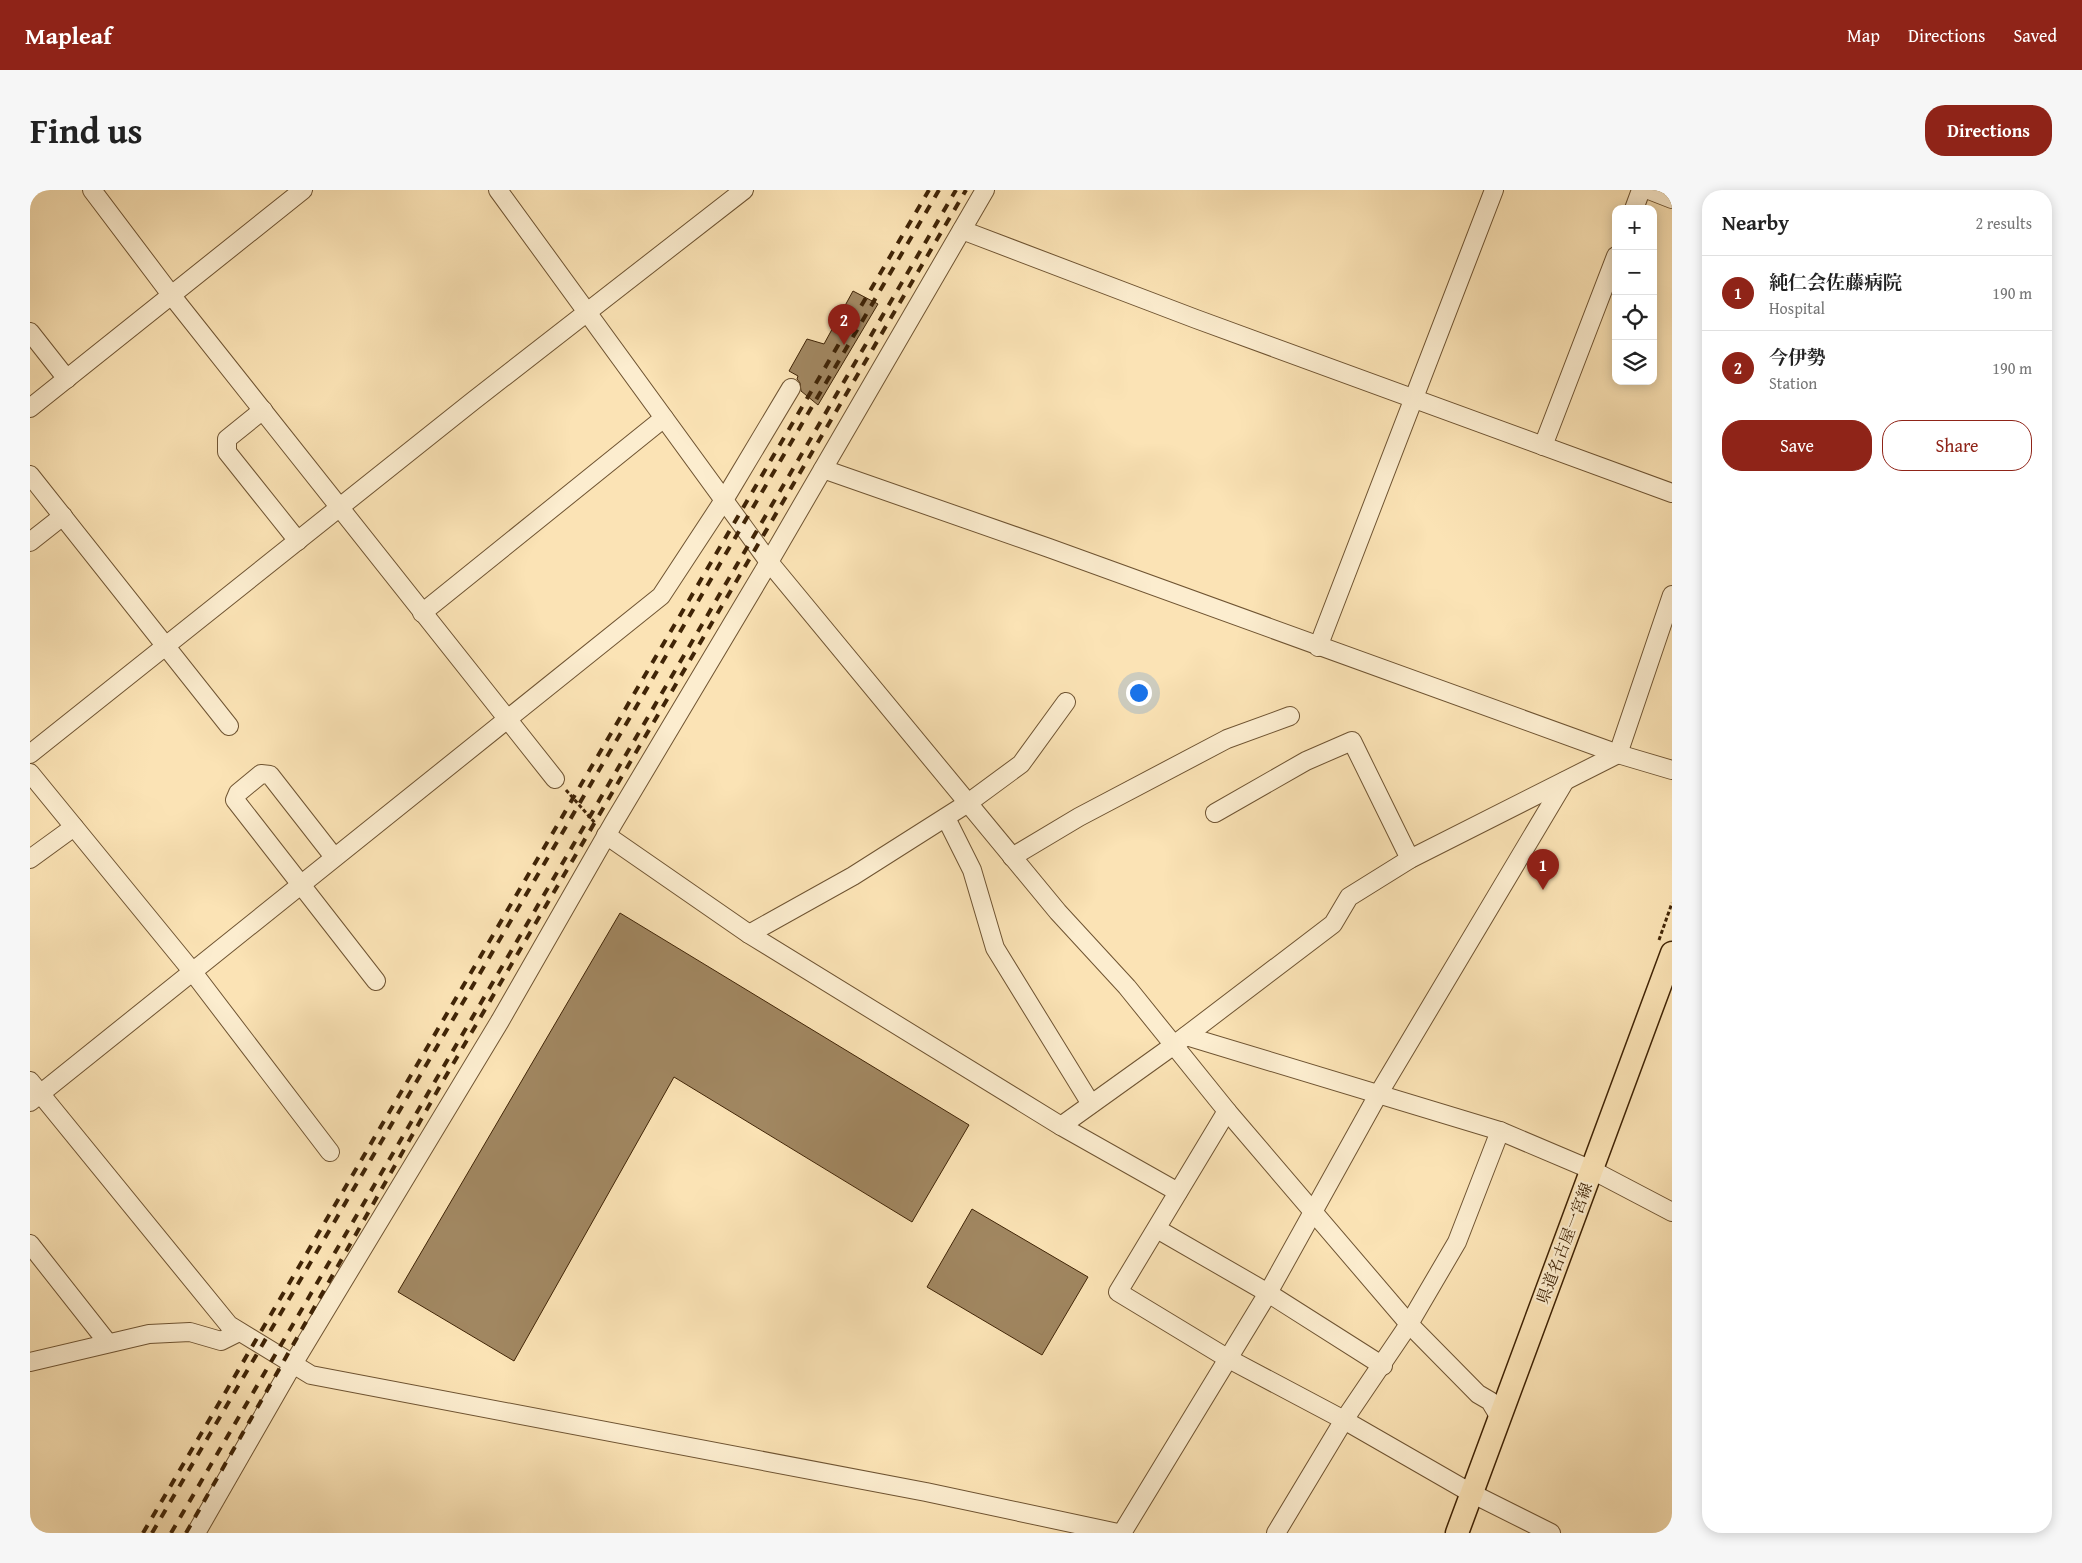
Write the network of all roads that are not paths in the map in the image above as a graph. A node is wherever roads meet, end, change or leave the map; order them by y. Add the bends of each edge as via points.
1 (92, 190) edge
2 (303, 190) edge
3 (498, 190) edge
4 (744, 190) edge
5 (985, 190) edge
6 (1494, 190) edge
7 (1641, 190) edge
8 (1648, 190) edge
9 (1672, 199) edge
10 (1635, 205) edge
11 (962, 230) junction
12 (1612, 266) edge
13 (172, 296) junction
14 (589, 312) junction
15 (30, 332) edge
16 (67, 379) junction
17 (791, 388) dead end
18 (1414, 398) junction
19 (30, 407) edge
20 (263, 410) junction
21 (664, 418) junction
22 (1543, 446) junction
23 (823, 469) junction
24 (30, 476) edge
25 (1672, 493) edge
26 (724, 500) junction
27 (339, 508) junction
28 (63, 516) junction
29 (298, 541) junction
30 (30, 542) edge
31 (770, 562) junction
32 (1672, 595) edge
33 (422, 613) junction
34 (1318, 647) junction
35 (167, 648) junction
36 (1066, 702) dead end
37 (1290, 716) dead end
38 (507, 720) junction
39 (229, 726) dead end
40 (30, 754) edge
41 (1618, 754) junction
42 (1672, 770) edge
43 (30, 773) edge
44 (555, 779) road end
45 (1565, 781) junction
46 (968, 803) junction
47 (1215, 813) dead end
48 (946, 818) junction
49 (74, 827) junction
50 (606, 835) junction
51 (334, 857) junction
52 (1012, 857) junction
53 (30, 858) edge
54 (1410, 859) junction
55 (302, 884) junction
56 (749, 934) junction
57 (1672, 953) edge
58 (192, 971) junction
59 (376, 980) dead end
60 (1180, 1040) junction
61 (34, 1092) edge
62 (1379, 1093) junction
63 (1091, 1104) junction
64 (1227, 1111) junction
65 (1061, 1126) junction
66 (1500, 1131) junction
67 (330, 1152) dead end
68 (1592, 1170) junction
69 (1178, 1192) junction
70 (1314, 1212) junction
71 (1672, 1212) edge
72 (1157, 1229) junction
73 (30, 1244) edge
74 (1268, 1293) junction
75 (1409, 1324) junction
76 (239, 1332) junction
77 (108, 1344) junction
78 (1227, 1358) junction
79 (30, 1362) edge
80 (293, 1364) junction
81 (1383, 1366) junction
82 (1499, 1416) junction
83 (1344, 1420) junction
84 (1472, 1493) junction
85 (196, 1533) edge
86 (1118, 1533) edge
87 (1122, 1533) edge
88 (1276, 1533) edge
89 (1457, 1533) edge
90 (1551, 1533) edge

1 - 13 street
2 - 13 street
3 - 14 street
4 - 14 street
5 - 11 street
6 - 18 street
7 - 10 street
8 - 9 street
11 - 18 street
11 - 23 street
12 - 22 street
13 - 16 street
13 - 20 street
14 - 21 street
14 - 27 street
15 - 16 street
16 - 19 street
17 - 26 street
18 - 22 street
18 - 34 street
20 - 27 street
20 - 29 street via 227,439 227,452
21 - 26 street
21 - 33 street
22 - 25 street
23 - 31 street
23 - 34 street
24 - 28 street
26 - 31 street
26 - 38 street via 661,596
27 - 29 street
27 - 33 street
28 - 30 street
28 - 35 street
29 - 35 street
31 - 46 street
31 - 50 street
32 - 41 street
33 - 38 street
34 - 41 street
35 - 39 street
35 - 40 street
36 - 46 street via 1022,764
37 - 52 street via 1227,739 1079,817
38 - 44 street
38 - 51 street
41 - 42 street
41 - 45 street
43 - 49 street
45 - 54 street
45 - 62 street
46 - 48 street
46 - 52 street
47 - 54 street via 1306,761 1352,741
48 - 56 street via 853,876
48 - 63 street via 972,870 995,948
49 - 53 street
49 - 58 street
50 - 56 street
50 - 80 street via 500,1021
51 - 55 street
51 - 55 street via 270,775 261,774 238,793 235,800
52 - 60 street via 1058,912
54 - 60 street via 1349,897 1333,924
55 - 58 street
55 - 59 street
56 - 65 street
57 - 68 main road, 県道名古屋一宮線
58 - 61 street
58 - 67 street
60 - 62 street
60 - 63 street
60 - 64 street
61 - 76 street via 223,1318
62 - 66 street
62 - 70 street
63 - 65 street
64 - 69 street
64 - 70 street
65 - 69 street
66 - 68 street
66 - 75 street via 1457,1242
68 - 71 street
68 - 82 main road, 県道名古屋一宮線
69 - 72 street
70 - 74 street
70 - 75 street
72 - 74 street
72 - 78 street via 1118,1292
73 - 77 street
74 - 78 street
74 - 81 street
75 - 81 street
75 - 82 street via 1478,1394 1490,1401
76 - 77 street via 221,1341 190,1332 172,1332
76 - 80 street
77 - 79 street
78 - 83 street
78 - 87 street
80 - 85 street
80 - 86 street via 311,1375 926,1492
81 - 83 street
82 - 84 main road, 県道名古屋一宮線
83 - 84 street
83 - 88 street
84 - 89 main road, 県道名古屋一宮線
84 - 90 street

